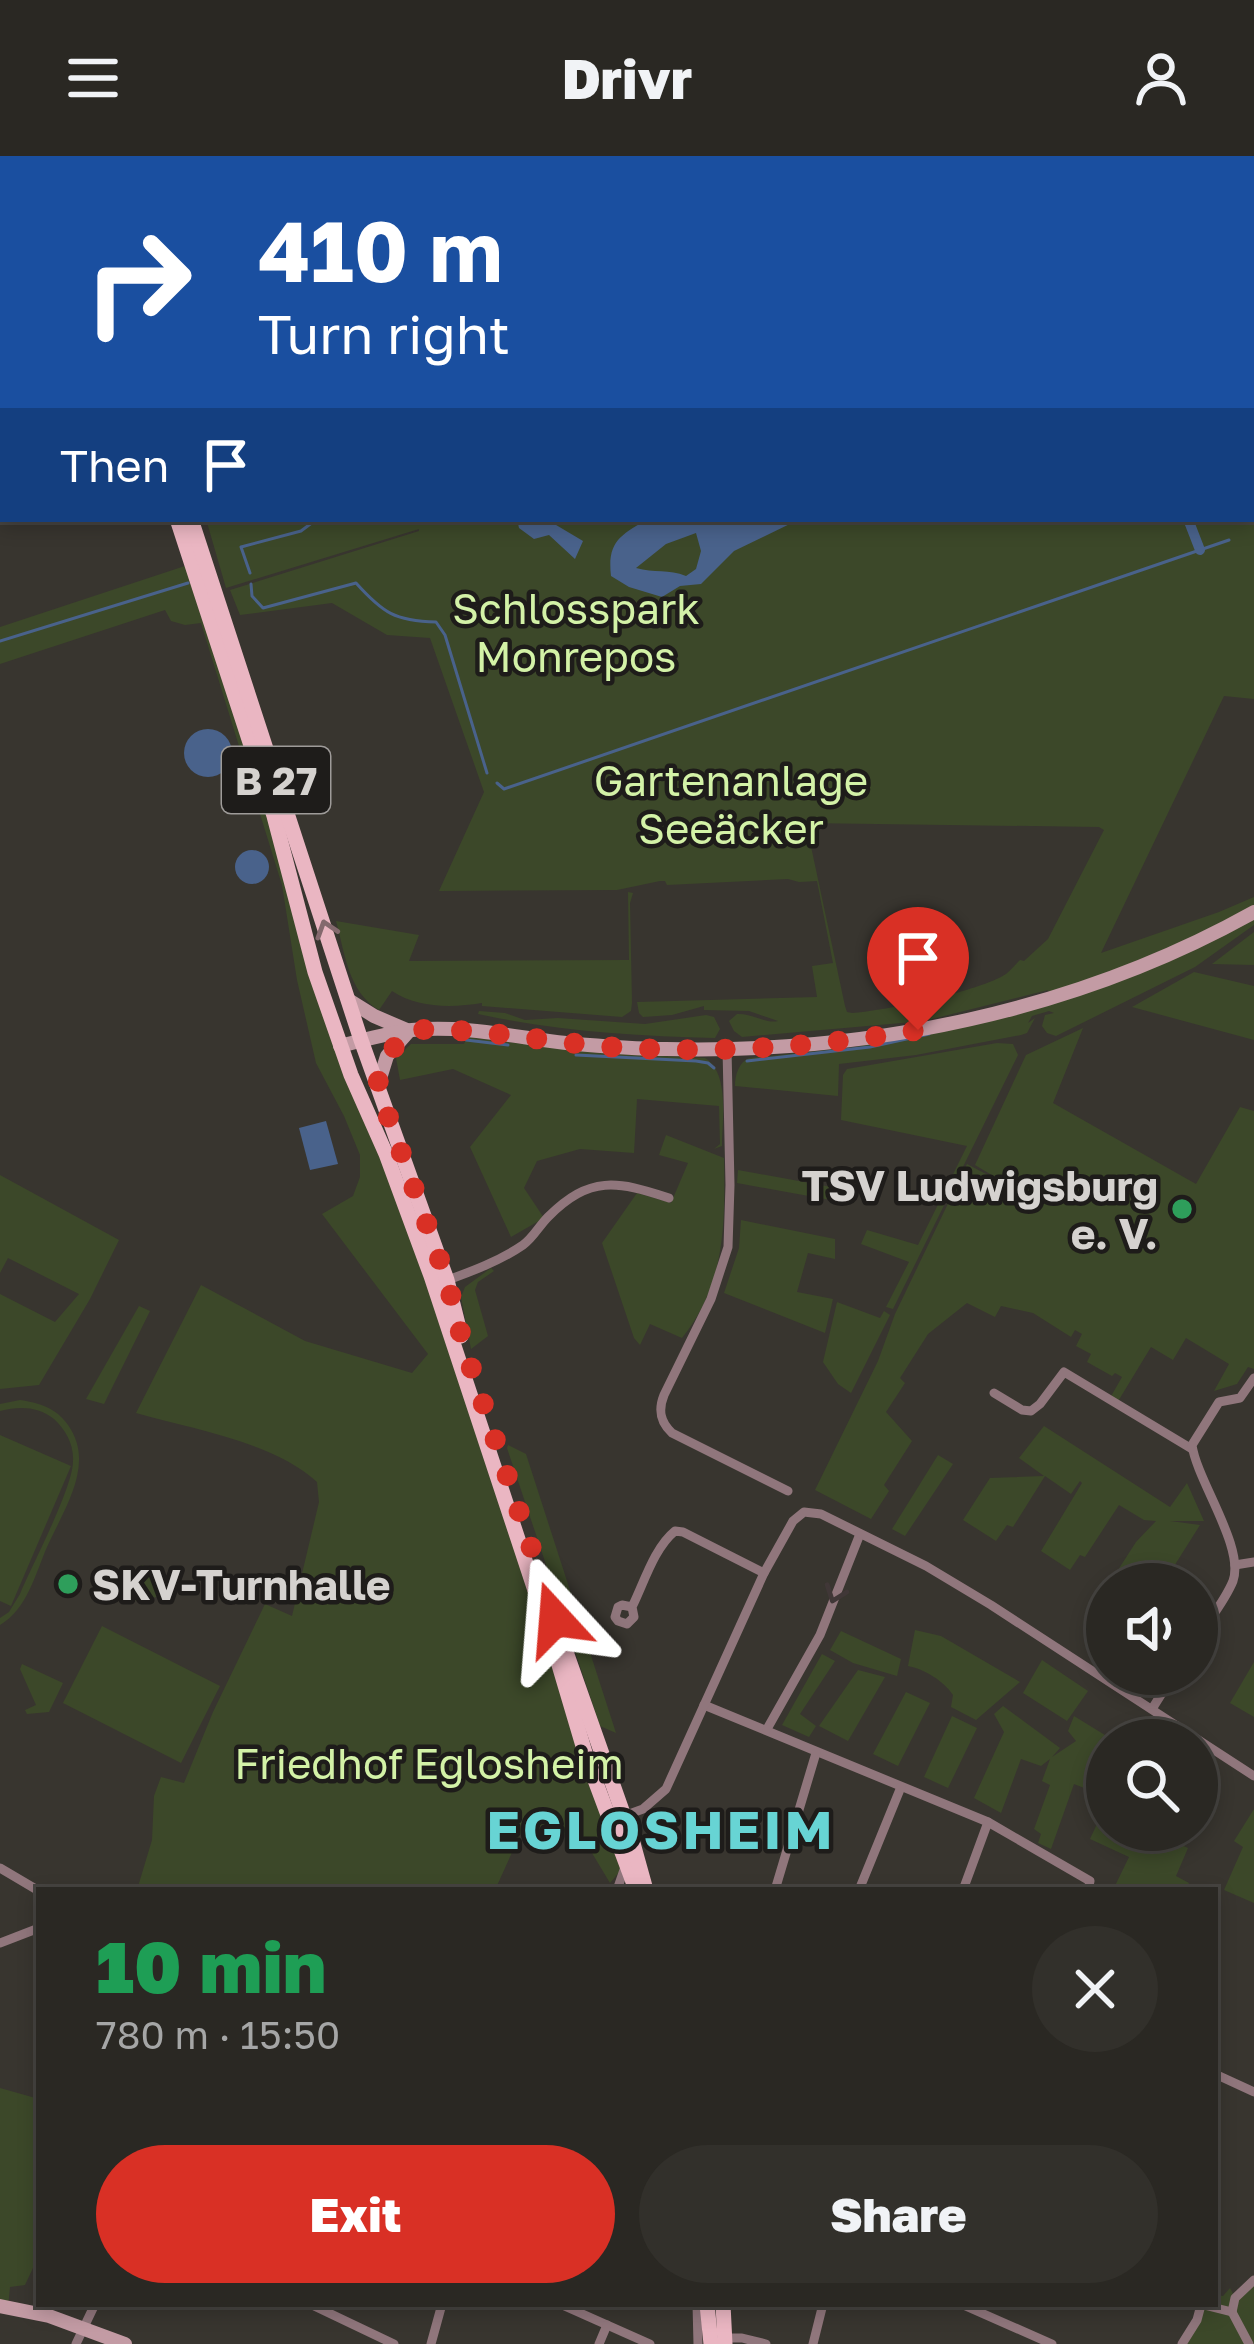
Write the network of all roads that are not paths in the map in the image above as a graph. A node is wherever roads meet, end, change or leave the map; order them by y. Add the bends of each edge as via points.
1 (178, 522) edge
2 (192, 522) edge
3 (1254, 912) edge
4 (350, 1001) junction
5 (409, 1030) junction
6 (361, 1040) junction
7 (340, 1046) junction
8 (727, 1049) junction
9 (377, 1085) junction
10 (670, 1198) dead end
11 (440, 1283) junction
12 (1253, 1383) edge
13 (994, 1393) dead end
14 (1192, 1449) junction
15 (788, 1491) dead end
16 (860, 1534) junction
17 (1254, 1562) edge
18 (1235, 1565) junction
19 (764, 1573) junction
20 (632, 1607) dead end
21 (1218, 1607) edge
22 (1160, 1695) edge
23 (704, 1705) junction
24 (1152, 1708) junction
25 (767, 1729) junction
26 (816, 1753) junction
27 (1252, 1773) edge
28 (901, 1787) junction
29 (617, 1818) junction
30 (988, 1822) junction
31 (0, 1868) edge
32 (1089, 1885) edge
33 (624, 1887) edge
34 (645, 1887) edge
35 (776, 1887) edge
36 (860, 1887) edge
37 (964, 1887) edge
38 (36, 1889) edge
39 (36, 1929) edge
40 (0, 1943) edge
41 (1218, 2075) edge
42 (1254, 2092) edge
43 (1254, 2280) edge
44 (0, 2306) edge
45 (93, 2307) edge
46 (316, 2307) edge
47 (441, 2307) edge
48 (567, 2307) edge
49 (697, 2307) edge
50 (709, 2307) edge
51 (723, 2307) edge
52 (823, 2307) edge
53 (969, 2307) edge
54 (1200, 2307) edge
55 (1210, 2307) edge
56 (1232, 2312) junction
57 (607, 2325) junction
58 (84, 2328) junction
59 (727, 2342) edge
60 (76, 2344) edge
61 (124, 2344) edge
62 (394, 2344) edge
63 (430, 2344) edge
64 (599, 2344) edge
65 (650, 2344) edge
66 (698, 2344) edge
67 (766, 2344) edge
68 (813, 2344) edge
69 (1052, 2344) edge
70 (1182, 2344) edge
71 (1249, 2344) edge

1 - 7 main road, B 27
4 -> 2 main road, B 27
3 - 8 main road via 1156,959 1003,1010 866,1038
4 - 5 main road
4 - 6 main road, B 27
5 - 6 main road
5 - 8 main road
5 - 9 main road
6 - 7 main road
6 - 9 main road, B 27
7 - 11 main road, B 27
8 - 15 street via 728,1247 660,1412 672,1433
9 - 11 main road, B 27
10 - 11 street via 620,1184 591,1186 522,1246
11 - 29 main road, B 27
12 - 14 street via 1219,1402
13 - 14 street via 1031,1411 1064,1372
14 - 18 street
16 - 19 street via 804,1512
16 - 24 street via 926,1566
16 -> 25 street via 820,1635
17 - 18 street
18 - 21 street
19 - 20 street via 671,1532
19 - 23 street
22 - 24 street
23 - 25 street
23 - 29 street via 666,1789
24 - 27 street
25 - 26 street
26 - 28 street
26 - 35 street
28 - 30 street
28 - 36 street
29 - 33 main road, B 27
29 - 34 main road, B 27
30 - 32 street
30 - 37 street
31 - 38 street
39 - 40 street
41 - 42 street
43 - 56 street
44 - 58 main road
45 - 58 street
46 - 62 street
47 - 63 street
48 - 57 street
49 - 66 street
50 - 59 main road
51 - 59 main road
52 - 68 street
53 - 69 street
54 - 70 street
55 - 56 street
56 - 71 street
57 - 64 street
57 - 65 street
58 - 60 street
58 - 61 main road
59 - 67 street

